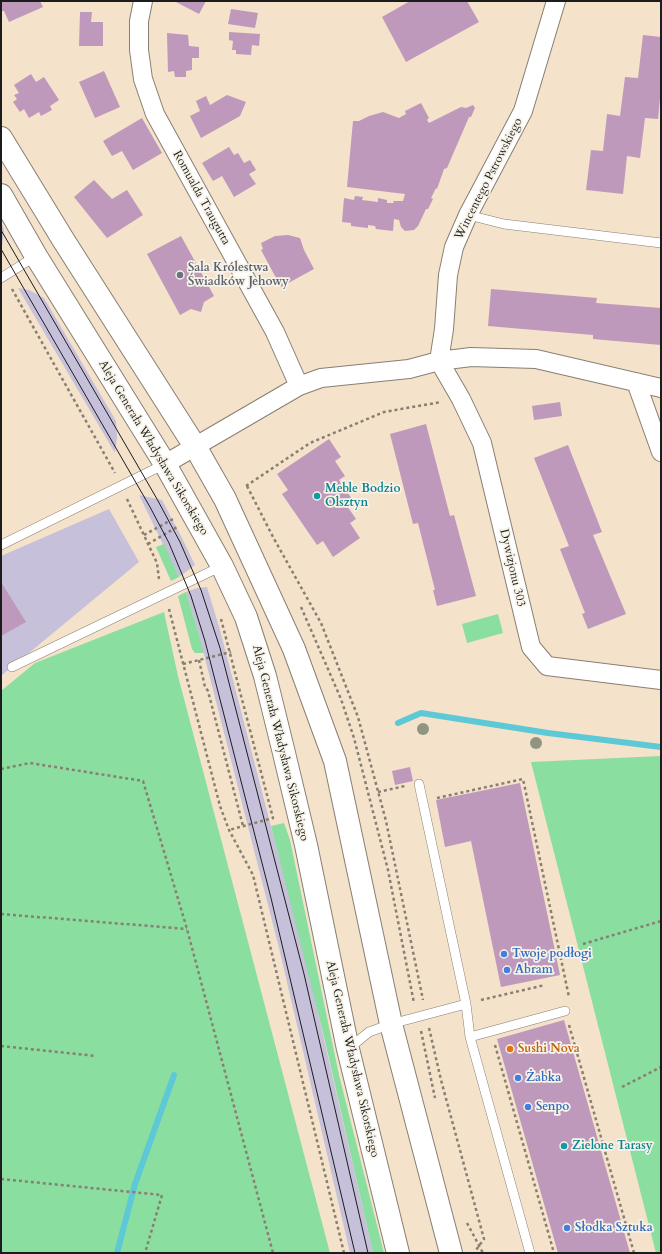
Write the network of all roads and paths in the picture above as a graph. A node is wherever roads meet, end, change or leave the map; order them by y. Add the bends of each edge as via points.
1 (143, 1) edge
2 (556, 1) edge
3 (1, 138) edge
4 (1, 195) edge
5 (468, 215) junction
6 (661, 243) edge
7 (36, 256) junction
8 (3, 277) edge
9 (439, 361) junction
10 (636, 382) junction
11 (299, 386) junction
12 (661, 388) edge
13 (461, 399) junction
14 (196, 448) junction
15 (661, 452) edge
16 (165, 464) junction
17 (121, 486) junction
18 (174, 518) dead end
19 (180, 525) dead end
20 (144, 536) junction
21 (148, 544) junction
22 (1, 545) edge
23 (222, 566) junction
24 (164, 593) junction
25 (199, 660) junction
26 (183, 664) junction
27 (12, 668) dead end
28 (661, 680) edge
29 (1, 769) edge
30 (419, 784) dead end
31 (395, 788) dead end
32 (378, 792) junction
33 (423, 802) junction
34 (243, 826) junction
35 (229, 830) junction
36 (1, 914) edge
37 (661, 920) edge
38 (187, 929) junction
39 (583, 944) dead end
40 (545, 985) dead end
41 (466, 1004) junction
42 (565, 1012) junction
43 (426, 1015) junction
44 (391, 1024) junction
45 (491, 1031) junction
46 (470, 1037) junction
47 (1, 1046) edge
48 (348, 1049) junction
49 (96, 1056) dead end
50 (661, 1067) edge
51 (622, 1087) dead end
52 (1, 1179) edge
53 (145, 1253) edge
54 (273, 1253) edge
55 (344, 1253) edge
56 (398, 1253) edge
57 (451, 1253) edge
58 (477, 1253) edge
59 (530, 1253) edge
60 (554, 1253) edge
61 (634, 1253) edge

1 - 11 street, Romualda Traugutta via 139,21 139,50 143,79 155,114 275,332
2 - 5 street, Wincentego Pstrowskiego via 523,111
3 - 14 main road
4 - 7 main road, Aleja Generała Władysława Sikorskiego
5 - 6 lane via 504,224
5 - 9 street, Wincentego Pstrowskiego via 454,247 448,275
7 - 8 lane
7 - 16 main road, Aleja Generała Władysława Sikorskiego
8 - 17 path
9 - 10 street via 471,357 536,359
9 - 11 street via 409,369 321,378
9 - 13 street, Dywizjonu 303
10 - 12 street
10 - 15 street
11 - 14 street
13 - 28 street, Dywizjonu 303 via 482,443 531,647 547,666
13 - 32 path via 384,412 310,443 247,486 324,629 358,717
14 - 16 street
14 - 44 main road via 225,499 294,648 335,761
16 - 17 lane
16 - 23 main road, Aleja Generała Władysława Sikorskiego
17 - 20 path
17 - 22 lane
18 - 20 path
19 - 21 path
20 - 21 path
21 - 24 path via 157,563 157,576
23 - 24 lane
23 - 48 main road, Aleja Generała Władysława Sikorskiego via 246,617 265,676 306,845
24 - 26 path
24 - 27 lane
25 - 26 path
25 - 34 path
25 - 34 path via 231,652 273,818
26 - 35 path via 220,806
29 - 38 path via 30,763 143,781
30 - 33 lane
31 - 32 path
32 - 43 path
33 - 41 lane
33 - 42 path via 523,779 570,994
34 - 35 path
35 - 55 path via 253,875
36 - 38 path
37 - 39 path
38 - 54 path
40 - 41 path
41 - 43 lane
41 - 46 lane
42 - 45 lane
42 - 61 path
43 - 44 lane
43 - 58 path via 484,1239 476,1250
44 - 48 lane via 369,1032
44 - 57 main road
45 - 46 lane
45 - 60 path
46 - 59 lane
47 - 49 path
48 - 56 main road, Aleja Generała Władysława Sikorskiego
50 - 51 path
52 - 53 path via 162,1195

